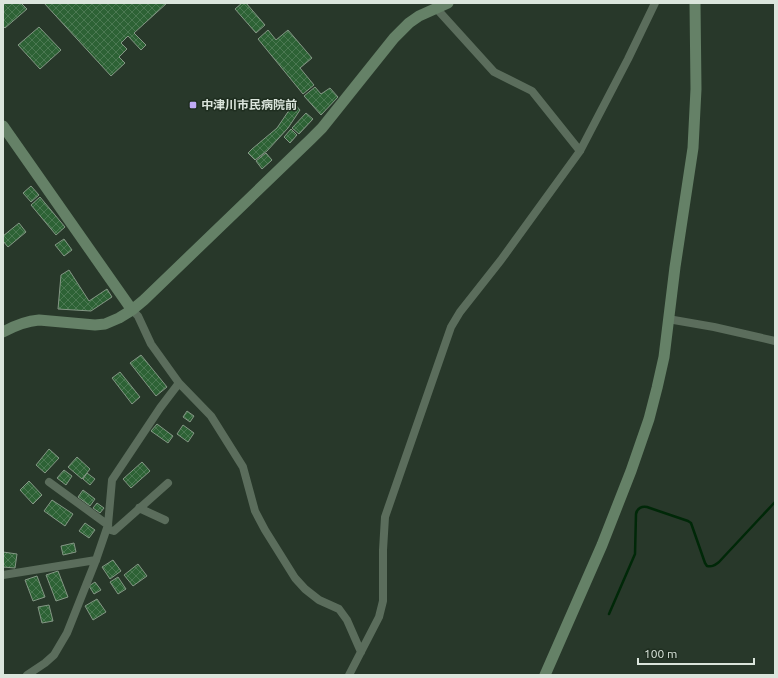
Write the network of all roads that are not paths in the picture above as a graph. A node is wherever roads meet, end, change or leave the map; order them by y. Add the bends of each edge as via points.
1 (448, 3) edge
2 (655, 3) edge
3 (695, 3) edge
4 (436, 8) junction
5 (3, 126) edge
6 (580, 151) junction
7 (132, 310) junction
8 (668, 320) junction
9 (3, 332) edge
10 (775, 341) edge
11 (179, 383) junction
12 (49, 482) dead end
13 (168, 483) dead end
14 (140, 508) junction
15 (165, 520) dead end
16 (107, 527) junction
17 (96, 560) junction
18 (3, 575) edge
19 (361, 652) junction
20 (27, 675) edge
21 (348, 675) edge
22 (545, 675) edge

1 - 4 street
2 - 6 street
3 - 8 street via 696,89 693,148
4 - 6 street via 494,72 532,91
4 - 7 street via 409,23 322,128
5 - 7 street
6 - 19 street via 451,327 386,517 383,601 379,617
7 - 9 street via 100,325 39,320 23,323
7 - 11 street via 138,316 151,344
8 - 10 street
8 - 22 street via 657,388 631,471 602,545
11 - 16 street via 112,480
11 - 19 street via 211,416 243,467 255,512 295,578 319,600 339,609 347,620
12 - 16 street
13 - 14 street
14 - 15 street
14 - 16 street via 114,531
16 - 17 street
17 - 18 street
17 - 20 street via 60,646 45,663
19 - 21 street

